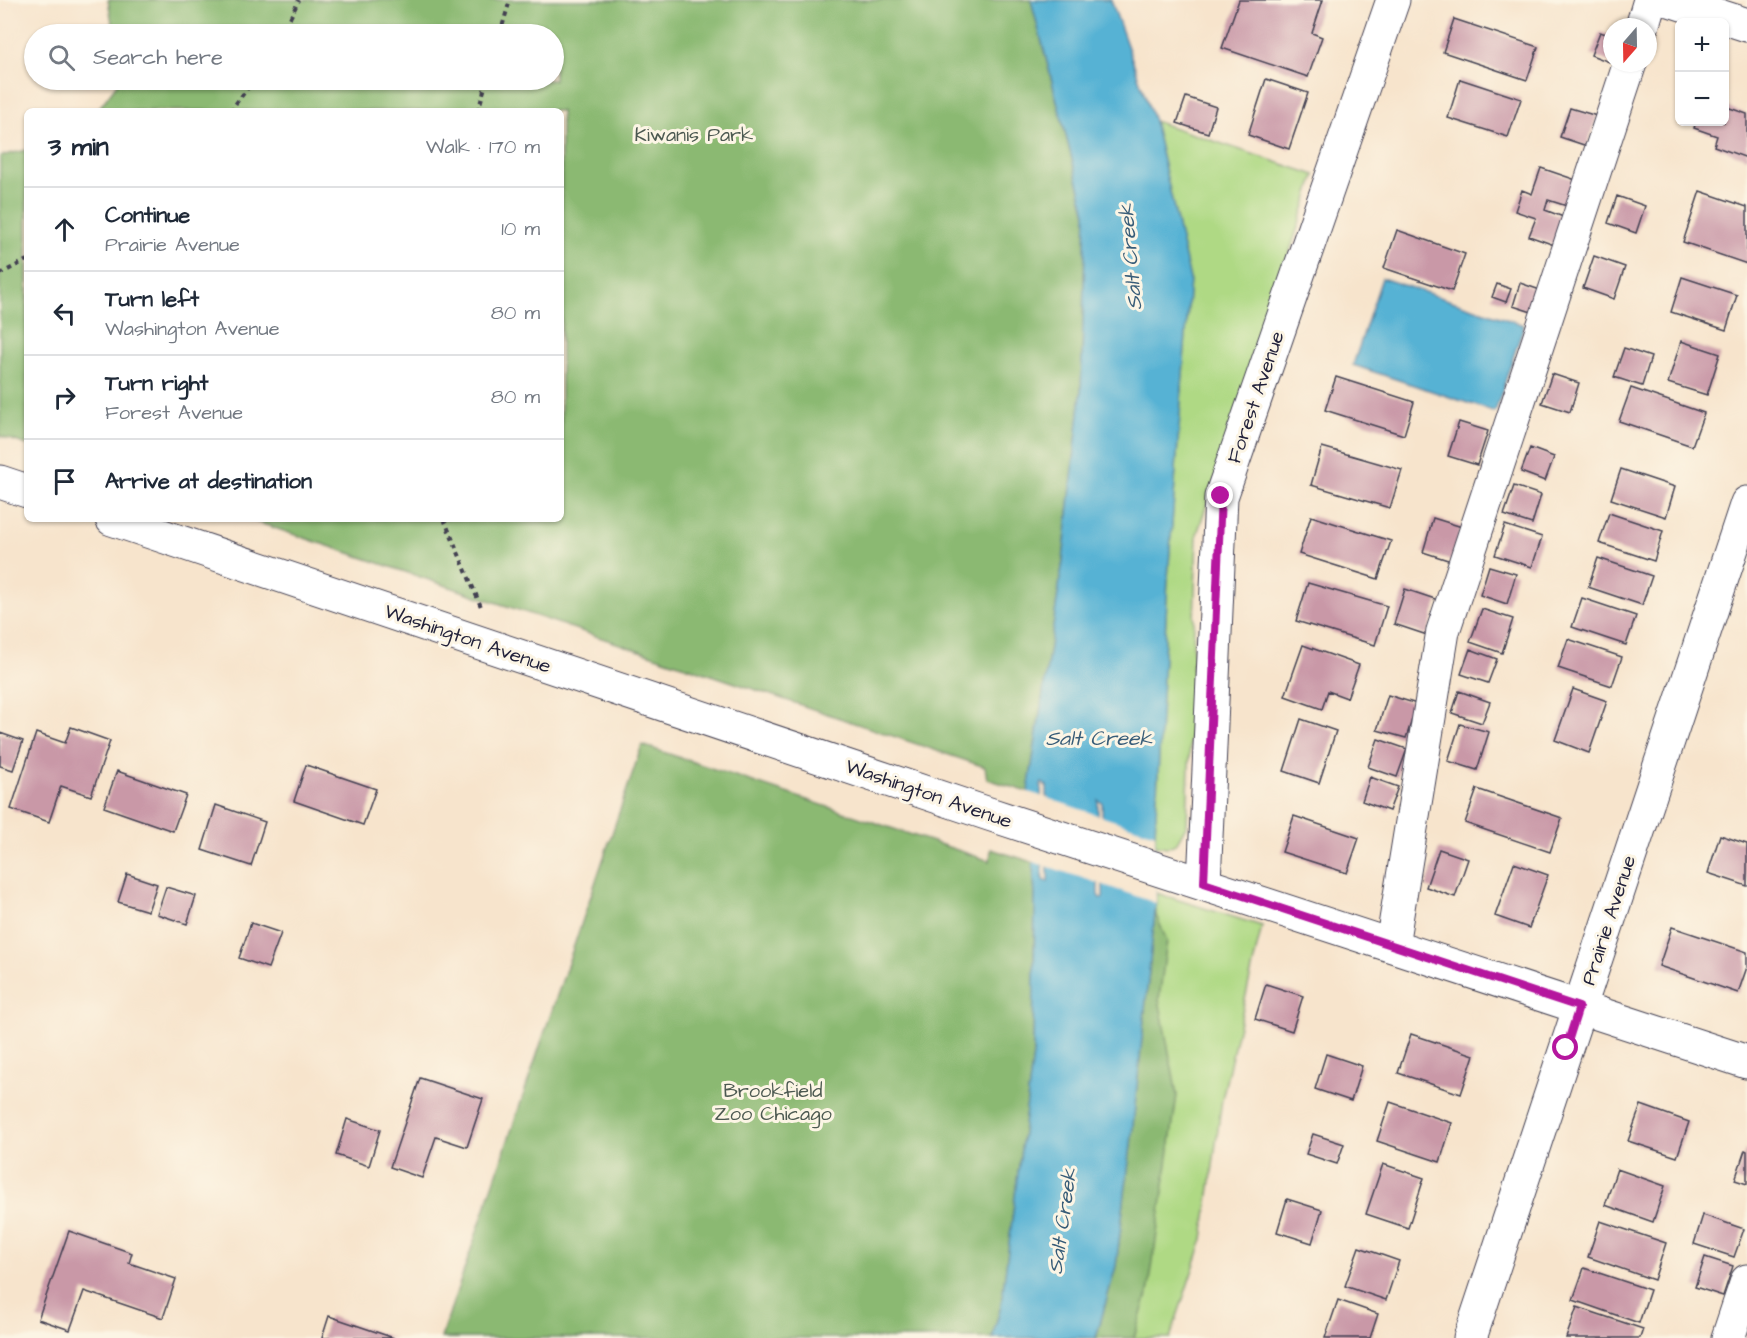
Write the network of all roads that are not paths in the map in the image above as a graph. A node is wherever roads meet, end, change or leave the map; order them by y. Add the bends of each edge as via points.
1 (1393, 0) edge
2 (1650, 0) edge
3 (1670, 0) edge
4 (1645, 18) edge
5 (1747, 25) edge
6 (1627, 72) edge
7 (0, 482) edge
8 (24, 490) edge
9 (1747, 503) edge
10 (121, 522) edge
11 (1204, 883) junction
12 (1392, 945) junction
13 (1579, 1007) junction
14 (1747, 1062) edge
15 (1747, 1281) edge
16 (1470, 1338) edge
17 (1728, 1338) edge

1 - 11 street, Forest Avenue via 1221,496
2 - 4 street
3 - 5 street
6 - 12 street via 1443,631
7 - 8 street
9 - 13 street, Prairie Avenue
10 - 11 street, Washington Avenue
11 - 12 street, Washington Avenue
12 - 13 street, Washington Avenue
13 - 14 street, Washington Avenue
13 - 16 street, Prairie Avenue
15 - 17 street

